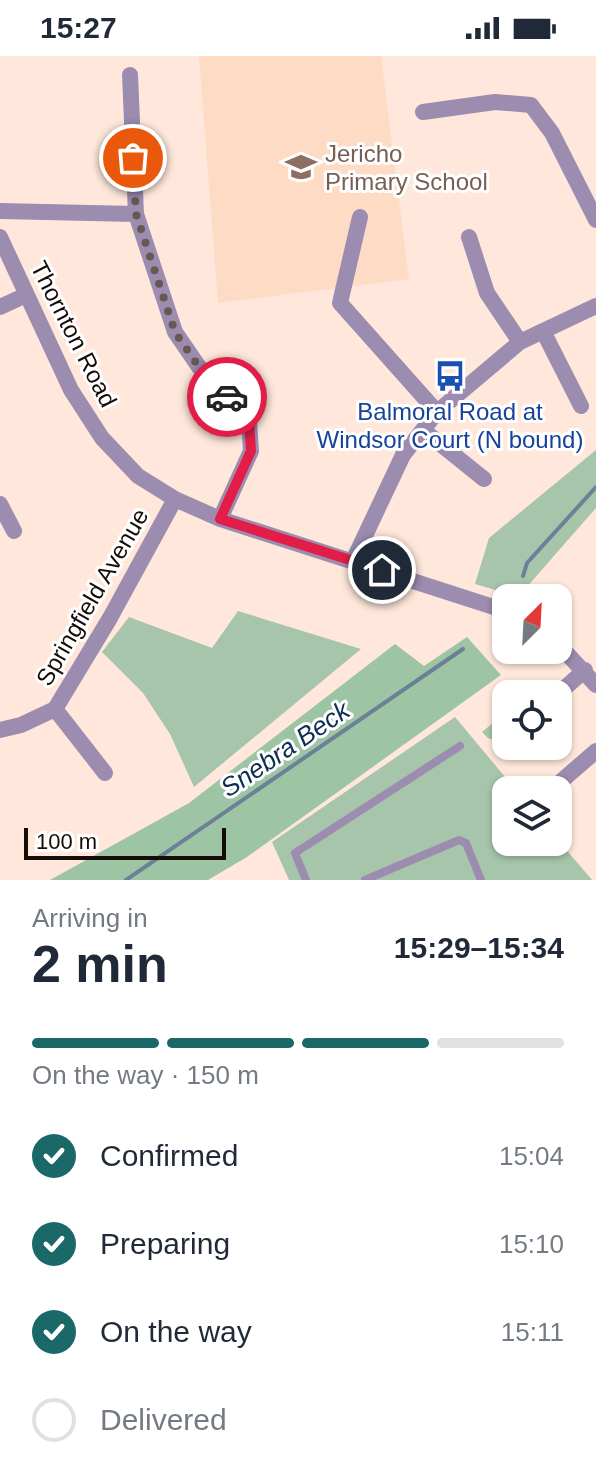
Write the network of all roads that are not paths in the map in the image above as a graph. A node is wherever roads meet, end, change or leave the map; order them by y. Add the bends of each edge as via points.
1 (130, 75) dead end
2 (423, 112) dead end
3 (0, 211) edge
4 (136, 214) junction
5 (360, 217) dead end
6 (596, 220) edge
7 (0, 237) edge
8 (469, 237) dead end
9 (26, 295) junction
10 (596, 306) edge
11 (0, 307) edge
12 (543, 331) junction
13 (520, 342) junction
14 (581, 406) dead end
15 (437, 412) junction
16 (423, 430) junction
17 (484, 479) dead end
18 (175, 499) junction
19 (0, 504) edge
20 (220, 519) junction
21 (14, 531) dead end
22 (353, 561) junction
23 (492, 606) edge
24 (572, 657) edge
25 (585, 670) junction
26 (572, 682) edge
27 (596, 685) edge
28 (55, 709) junction
29 (0, 730) edge
30 (460, 746) dead end
31 (596, 751) edge
32 (105, 773) dead end
33 (560, 776) edge
34 (306, 880) edge
35 (365, 880) edge
36 (481, 880) edge

1 - 4 street
2 - 6 street via 495,102 531,105 552,133
3 - 4 street
4 - 20 street via 175,332 199,367 249,420 251,451
5 - 15 street via 340,303
7 - 9 street, Thornton Road
8 - 13 street via 487,293
9 - 11 street
9 - 18 street, Thornton Road via 71,390 102,438 138,476
10 - 12 street
12 - 13 street
12 - 14 street
13 - 15 street
15 - 16 street
16 - 17 street
16 - 22 street via 403,455
18 - 20 street, Thornton Road
18 - 28 street, Springfield Avenue
19 - 21 street
20 - 22 street, Thornton Road
22 - 23 street, Thornton Road
24 - 25 street
25 - 26 street
25 - 27 street
28 - 29 street, Springfield Avenue
28 - 32 street
30 - 34 lane via 295,853
31 - 33 street
35 - 36 lane via 459,840 466,843

